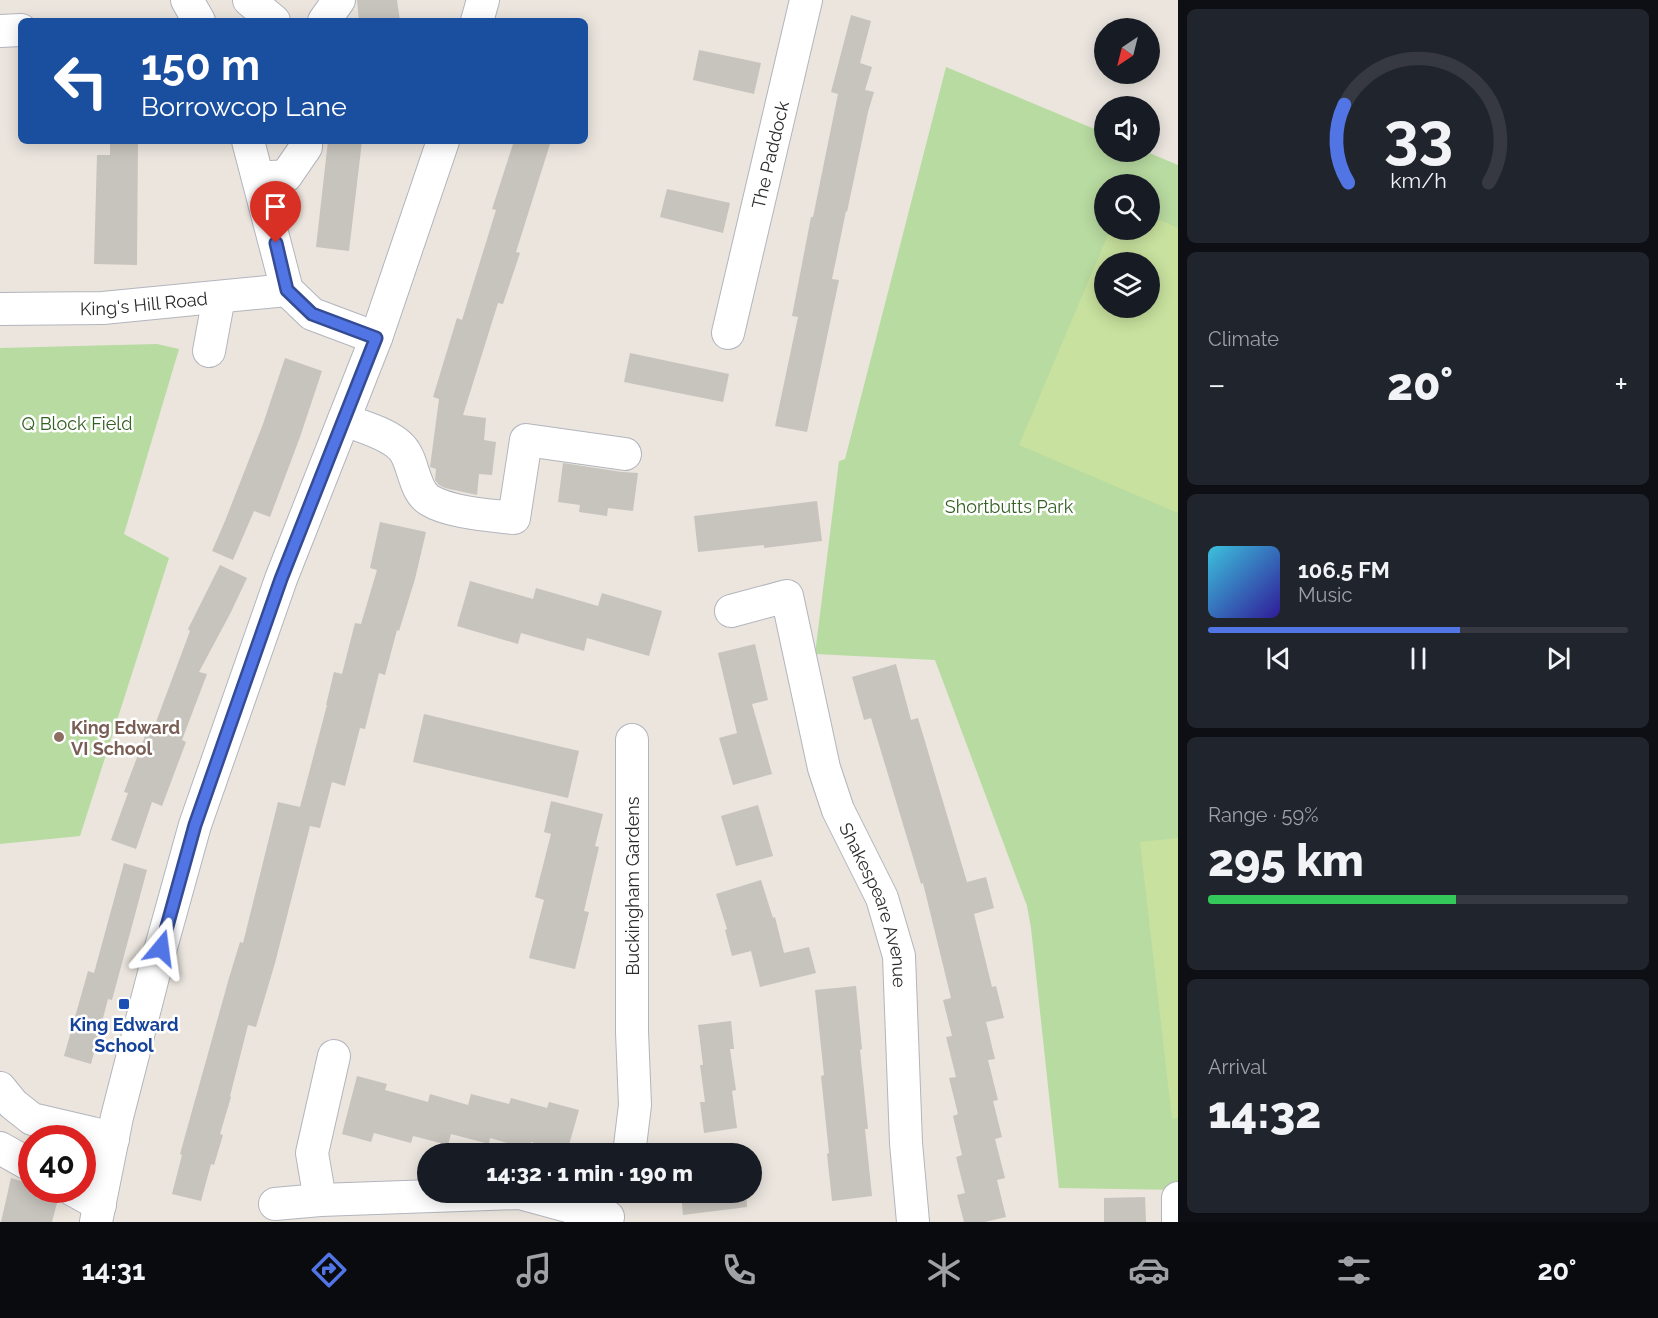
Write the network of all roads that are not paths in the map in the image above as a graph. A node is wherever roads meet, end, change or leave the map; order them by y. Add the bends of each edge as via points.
1 (187, 0) edge
2 (249, 0) edge
3 (339, 0) edge
4 (483, 0) edge
5 (806, 0) edge
6 (197, 18) edge
7 (270, 18) edge
8 (326, 18) edge
9 (478, 18) edge
10 (18, 30) edge
11 (0, 31) edge
12 (249, 144) edge
13 (306, 144) edge
14 (442, 144) edge
15 (258, 178) junction
16 (287, 290) junction
17 (219, 297) junction
18 (0, 309) edge
19 (724, 316) dead end
20 (376, 338) junction
21 (209, 351) dead end
22 (344, 420) junction
23 (625, 454) dead end
24 (731, 611) dead end
25 (632, 740) dead end
26 (334, 1056) dead end
27 (0, 1088) edge
28 (113, 1139) junction
29 (633, 1143) edge
30 (0, 1148) edge
31 (18, 1158) edge
32 (1178, 1198) edge
33 (320, 1200) junction
34 (275, 1204) dead end
35 (611, 1210) edge
36 (98, 1213) edge
37 (913, 1222) edge
38 (1178, 1222) edge

1 - 6 street
2 - 7 street
3 - 8 street
4 - 9 street
5 - 19 street, The Paddock
10 - 11 street
12 - 15 street
13 - 15 street via 286,176
14 - 20 street
15 - 16 street
16 - 17 street, King's Hill Road
16 - 20 street via 312,314
17 - 18 street, King's Hill Road via 103,308
17 - 21 street
20 - 22 street
22 - 23 street via 386,436 402,448 427,499 445,508 504,517 514,518 526,440
22 - 28 street via 281,579 195,825
24 - 37 street, Shakespeare Avenue via 800,594 824,768 838,810 882,898 899,956
25 - 29 street, Buckingham Gardens via 632,1032 645,1105
26 - 33 street via 312,1153
27 - 28 street via 32,1119
28 - 36 street
30 - 31 street
32 - 38 street
33 - 34 street
33 - 35 street via 520,1193

